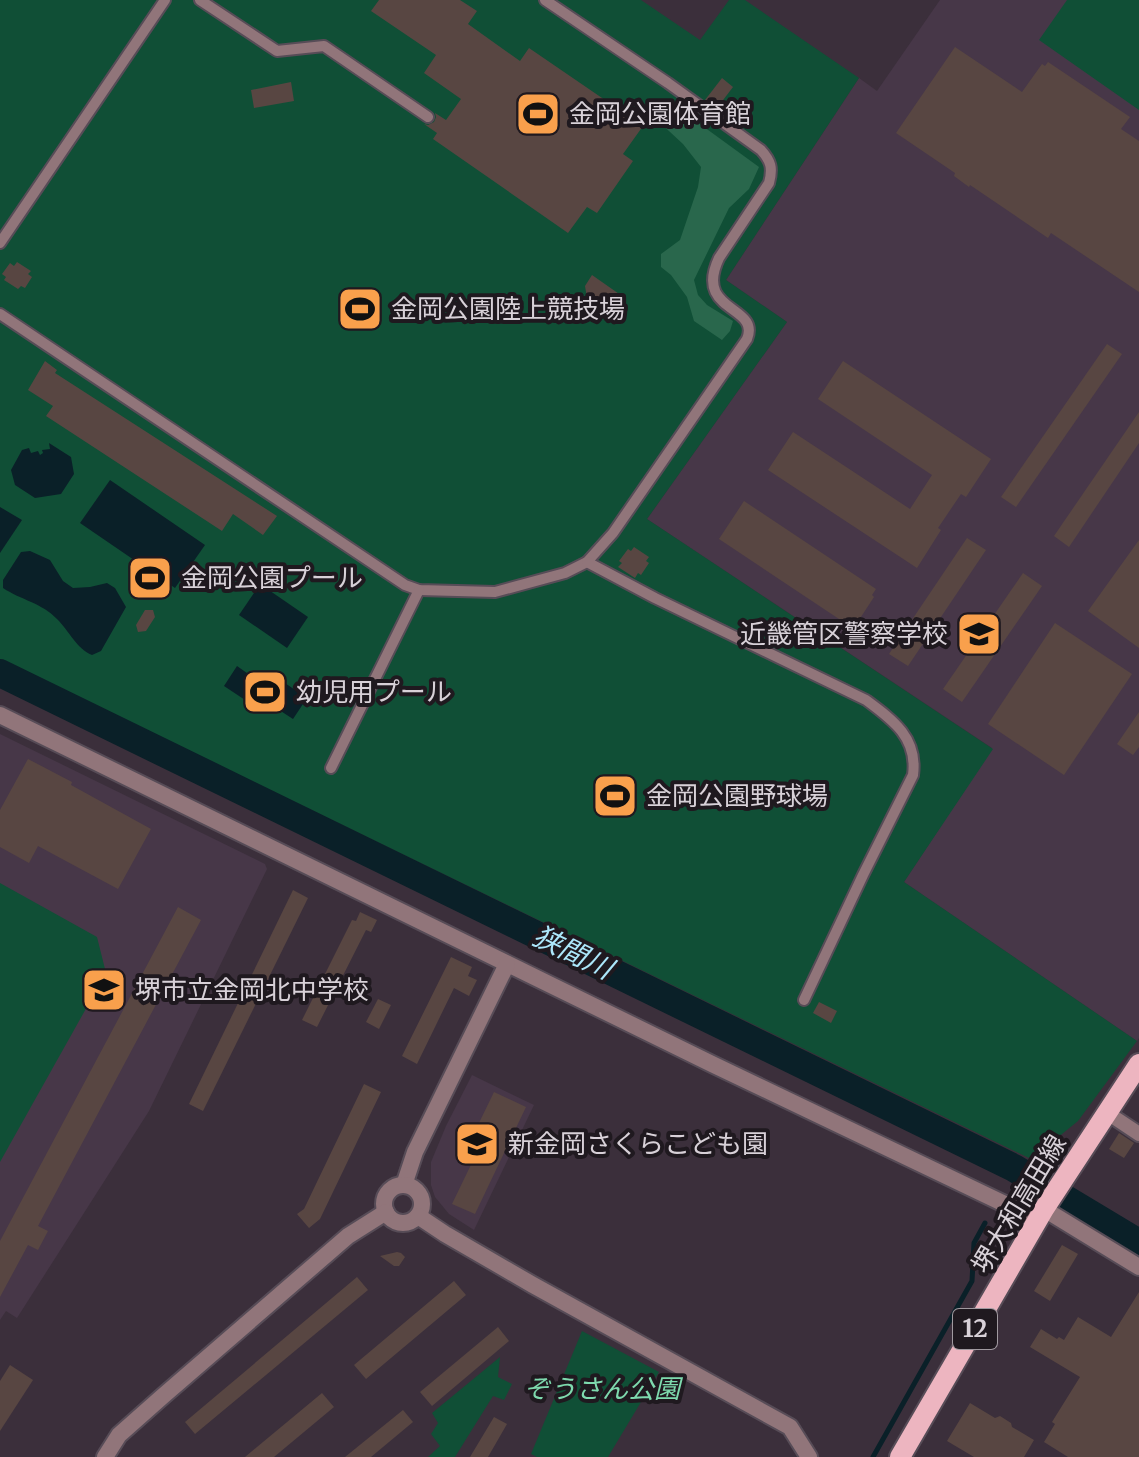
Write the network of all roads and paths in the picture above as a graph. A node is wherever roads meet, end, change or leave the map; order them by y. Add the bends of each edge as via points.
1 (165, 0) edge
2 (200, 0) edge
3 (545, 0) edge
4 (428, 117) dead end
5 (0, 243) edge
6 (0, 314) edge
7 (587, 562) junction
8 (419, 590) junction
9 (0, 715) edge
10 (331, 768) dead end
11 (507, 964) junction
12 (804, 1000) dead end
13 (1139, 1064) edge
14 (1106, 1112) junction
15 (1139, 1134) edge
16 (404, 1185) junction
17 (1044, 1210) junction
18 (386, 1212) junction
19 (418, 1216) junction
20 (1139, 1267) edge
21 (105, 1457) edge
22 (809, 1457) edge
23 (900, 1457) edge

1 - 5 street
2 - 4 street via 277,51 324,46
3 - 7 street via 761,150 770,159 772,172 719,258 711,281 722,303 745,319 747,339 613,533
6 - 8 street
7 - 8 street via 495,592
7 - 12 street via 866,700 896,723 912,748 913,775
8 - 10 street
9 - 11 street
11 - 16 street via 409,1164
11 - 17 street
13 - 14 main road, 堺大和高田線 / 12
14 - 15 street
14 - 17 main road, 堺大和高田線 / 12
16 - 18 street via 387,1193
16 - 19 street via 421,1199
17 - 20 street
17 - 23 main road, 堺大和高田線 / 12
18 - 19 street via 401,1223
18 - 21 street via 348,1236 163,1396 119,1435
19 - 22 street via 790,1427

